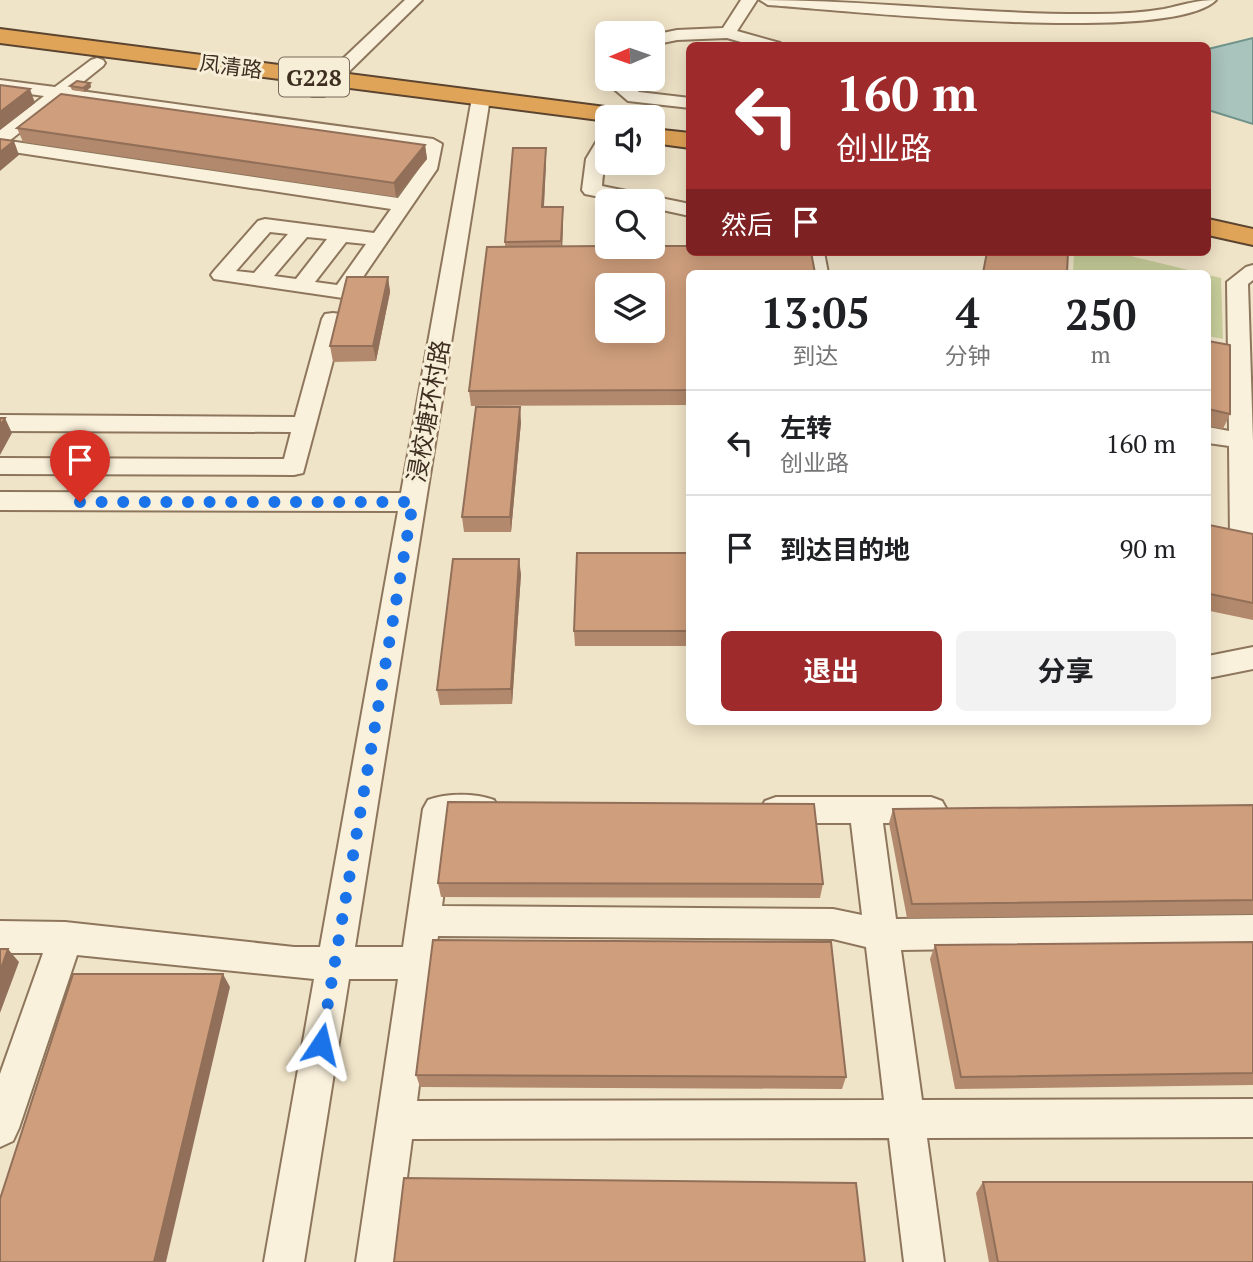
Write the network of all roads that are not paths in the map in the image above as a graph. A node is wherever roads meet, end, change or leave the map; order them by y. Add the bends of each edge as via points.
1 (414, 0) edge
2 (749, 0) edge
3 (768, 0) edge
4 (1018, 0) edge
5 (1208, 0) edge
6 (1024, 17) junction
7 (729, 33) junction
8 (0, 36) edge
9 (665, 38) edge
10 (760, 42) edge
11 (0, 51) edge
12 (97, 63) junction
13 (0, 85) edge
14 (325, 86) junction
15 (628, 91) edge
16 (59, 93) junction
17 (686, 103) edge
18 (480, 106) junction
19 (595, 114) edge
20 (665, 122) edge
21 (686, 124) edge
22 (595, 128) edge
23 (665, 138) edge
24 (0, 139) edge
25 (686, 140) edge
26 (0, 145) edge
27 (595, 157) edge
28 (595, 191) edge
29 (403, 205) junction
30 (665, 205) edge
31 (686, 209) edge
32 (1211, 210) edge
33 (1253, 219) edge
34 (1211, 229) edge
35 (302, 230) junction
36 (341, 235) junction
37 (1253, 237) edge
38 (379, 240) junction
39 (1253, 271) edge
40 (260, 280) junction
41 (301, 286) junction
42 (334, 319) edge
43 (1246, 337) edge
44 (0, 423) edge
45 (30, 424) junction
46 (305, 425) junction
47 (1211, 436) edge
48 (1241, 441) junction
49 (4, 466) edge
50 (0, 501) edge
51 (413, 502) junction
52 (1253, 541) edge
53 (1253, 658) edge
54 (1211, 666) edge
55 (508, 810) edge
56 (741, 810) edge
57 (865, 810) junction
58 (962, 810) edge
59 (424, 922) junction
60 (1253, 930) edge
61 (881, 935) junction
62 (0, 937) edge
63 (65, 938) junction
64 (418, 962) junction
65 (335, 963) junction
66 (1253, 1118) edge
67 (906, 1119) junction
68 (396, 1120) junction
69 (0, 1129) edge
70 (284, 1262) edge
71 (376, 1262) edge
72 (924, 1262) edge

1 - 14 street
2 - 7 street
3 - 6 street
4 - 6 street
5 - 6 street via 1146,16
7 - 9 street
7 - 10 street
8 - 14 highway, 凤清路 / G228
11 - 12 highway, 凤清路 / G228
12 - 14 highway, 凤清路 / G228
12 - 16 street
13 - 16 street
14 - 18 highway, 凤清路 / G228
15 - 17 street via 635,97
16 - 24 street
16 - 29 street via 433,144 428,169
18 - 19 highway, 凤清路 / G228
18 - 22 highway, 凤清路 / G228
18 - 51 street, 浸校塘环村路
20 - 21 highway
23 - 25 highway
26 - 29 street
27 - 28 street
29 - 38 street
30 - 31 street
32 - 33 highway
34 - 37 highway
35 - 36 street
35 - 40 street
35 - 40 street via 265,225 221,275
36 - 38 street
36 - 41 street
38 - 41 street via 343,292
39 - 43 street via 1237,282
40 - 41 street
42 - 46 street
43 - 48 street
44 - 45 street
45 - 46 street
45 - 49 street
46 - 49 street via 294,467
47 - 48 street
48 - 52 street via 1243,539
50 - 51 street
51 - 65 street, 浸校塘环村路
53 - 54 street
55 - 59 street via 439,809
56 - 57 street
57 - 58 street
57 - 61 street
59 - 61 street via 833,924
59 - 64 street
60 - 61 street
61 - 67 street
62 - 63 street
63 - 65 street via 294,963
63 - 69 street
64 - 65 street
64 - 68 street
65 - 70 street, 浸校塘环村路
66 - 67 street
67 - 68 street
67 - 72 street
68 - 71 street

